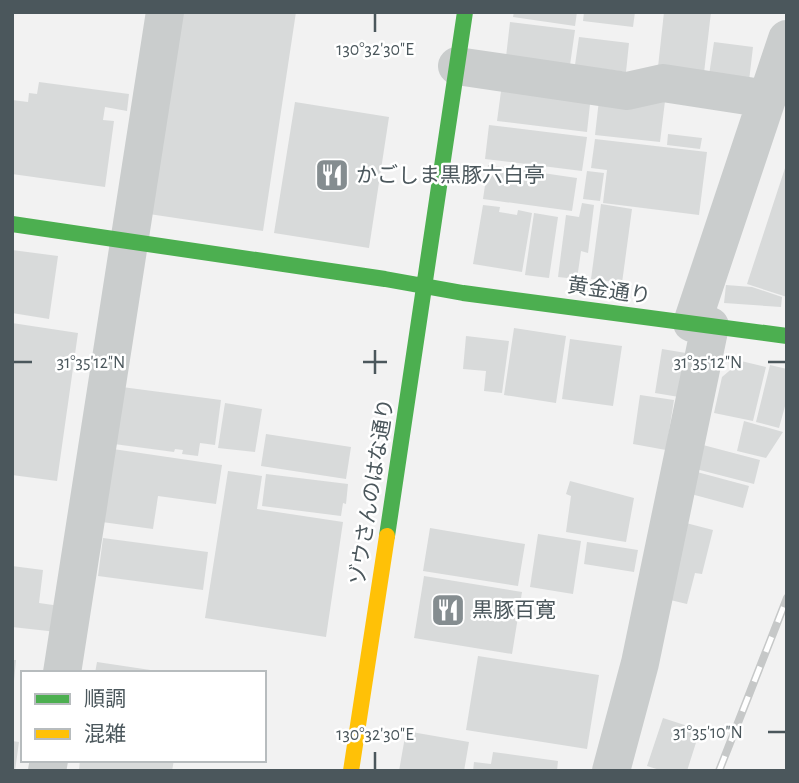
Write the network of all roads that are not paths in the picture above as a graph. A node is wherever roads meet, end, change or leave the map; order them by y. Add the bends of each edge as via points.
1 (166, 12) edge
2 (465, 12) edge
3 (787, 39) edge
4 (457, 66) junction
5 (766, 99) junction
6 (12, 224) edge
7 (130, 241) junction
8 (425, 286) junction
9 (701, 325) junction
10 (787, 336) edge
11 (62, 671) edge
12 (351, 771) edge
13 (611, 771) edge

1 - 7 street
2 - 4 street, ゾウさんのはな通り
3 - 5 street
4 - 5 street via 627,91 663,83
4 - 8 street, ゾウさんのはな通り
5 - 9 street
6 - 7 street, 黄金通り
7 - 8 street, 黄金通り
7 - 11 street
8 - 9 street, 黄金通り
8 - 12 street, ゾウさんのはな通り
9 - 10 street, 黄金通り
9 - 13 street via 640,663

